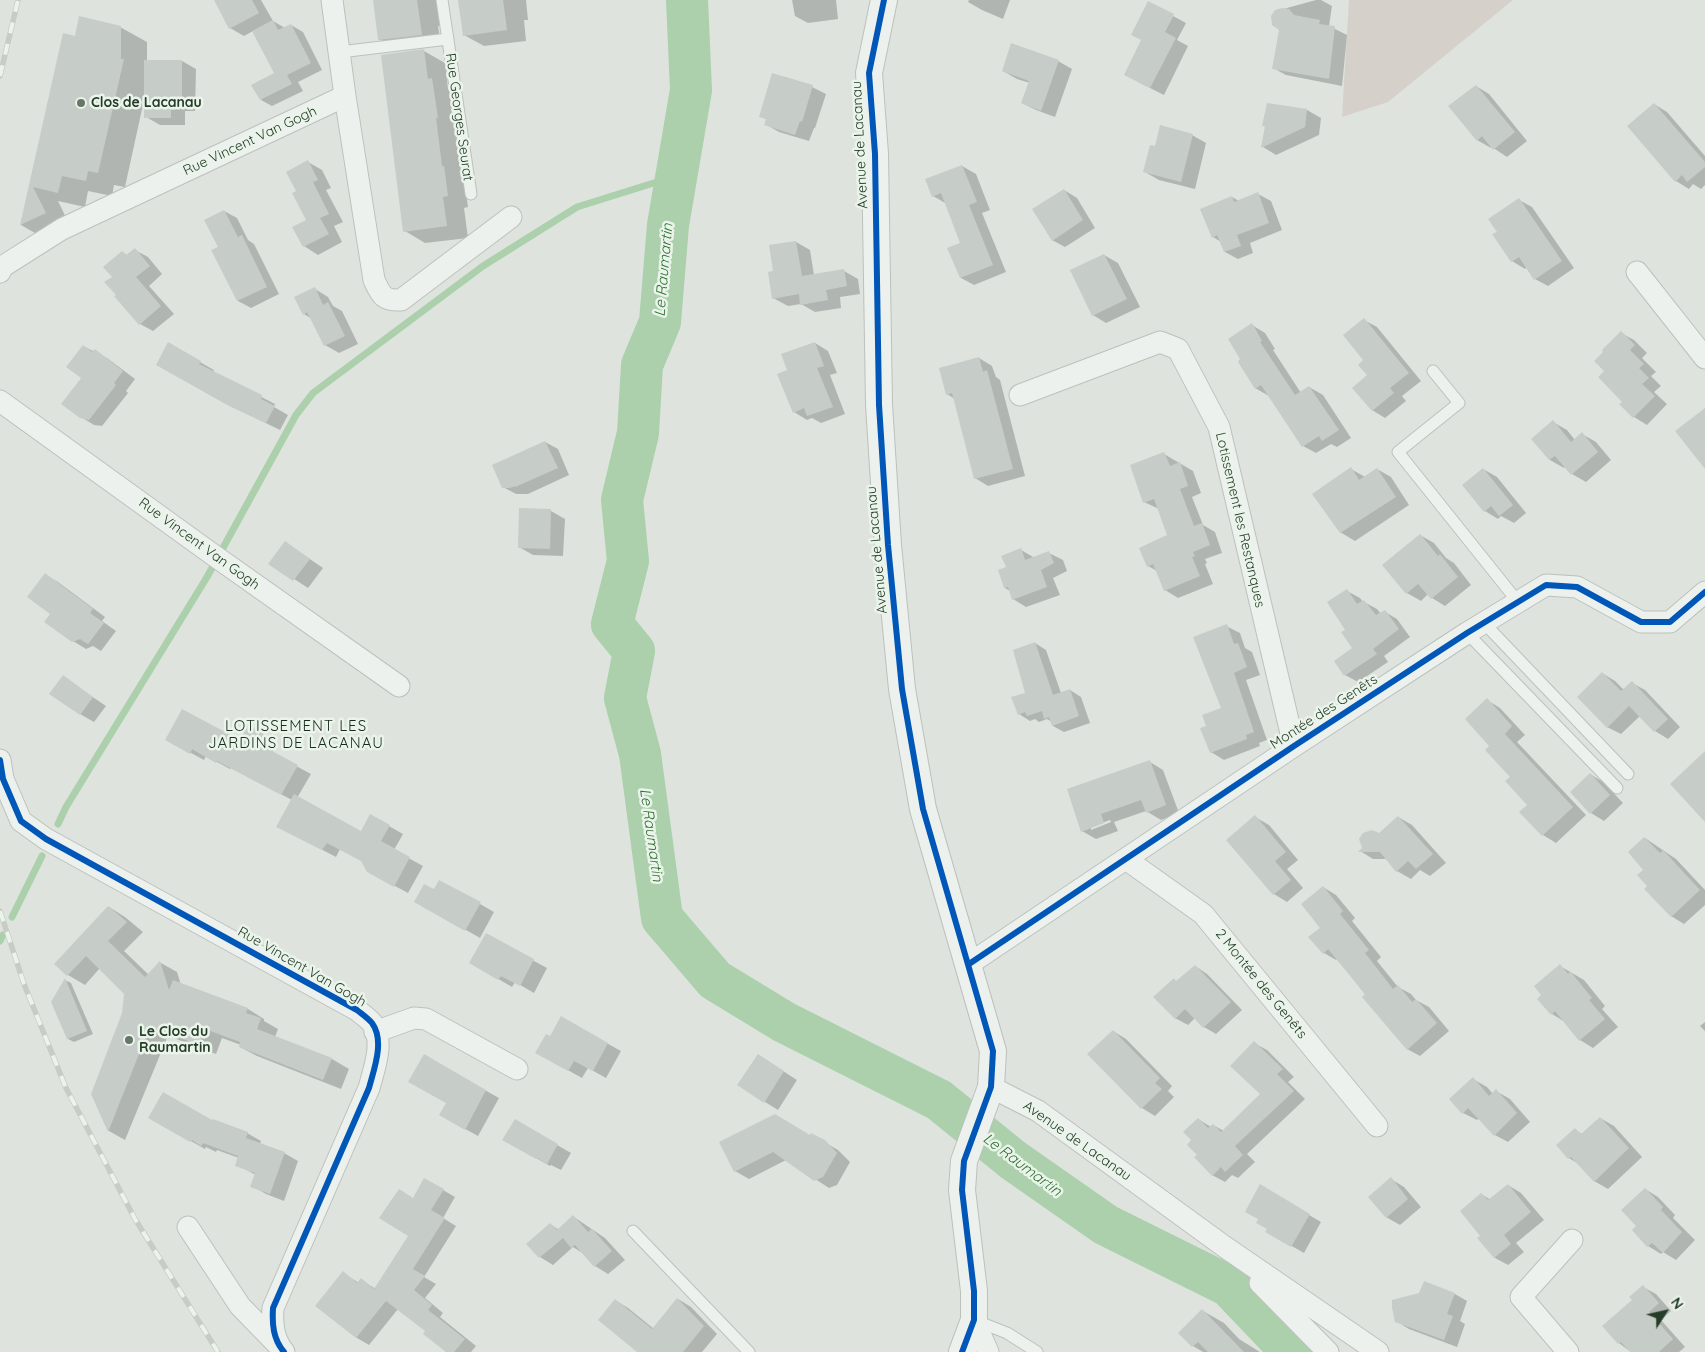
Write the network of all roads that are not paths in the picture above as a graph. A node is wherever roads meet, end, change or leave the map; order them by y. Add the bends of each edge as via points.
1 (332, 0) edge
2 (442, 0) edge
3 (884, 0) edge
4 (448, 40) junction
5 (340, 52) junction
6 (345, 96) junction
7 (471, 194) dead end
8 (511, 217) dead end
9 (0, 272) edge
10 (1636, 272) dead end
11 (1705, 358) edge
12 (1433, 371) dead end
13 (1020, 395) dead end
14 (0, 401) edge
15 (1705, 592) edge
16 (1518, 602) junction
17 (1475, 628) junction
18 (399, 686) dead end
19 (1294, 746) junction
20 (0, 760) edge
21 (1628, 774) dead end
22 (1617, 788) dead end
23 (1127, 860) junction
24 (969, 964) junction
25 (375, 1032) junction
26 (518, 1069) dead end
27 (991, 1086) junction
28 (1377, 1126) dead end
29 (188, 1227) dead end
30 (633, 1231) dead end
31 (1572, 1240) dead end
32 (1225, 1247) junction
33 (974, 1320) junction
34 (282, 1350) edge
35 (749, 1352) edge
36 (962, 1352) edge
37 (988, 1352) edge
38 (1037, 1352) edge
39 (1328, 1352) edge
40 (1378, 1352) edge
41 (1568, 1352) edge

1 - 5 street
2 - 4 lane, Rue Georges Seurat
3 - 24 street, Avenue de Lacanau via 869,73 875,154 879,405 888,544 902,689 923,809
4 - 5 lane, Rue Georges Seurat
4 - 7 lane, Rue Georges Seurat
5 - 6 street
6 - 8 street via 374,280 380,294 390,301 401,300
6 - 9 street, Rue Vincent Van Gogh via 62,229 2,267
10 - 11 street
12 - 16 lane via 1459,403 1398,452
13 - 19 street, Lotissement les Restanques via 1160,342 1178,349 1219,427
14 - 18 street, Rue Vincent Van Gogh
15 - 16 street, Montée des Genêts via 1670,622 1641,622 1577,587 1546,585
16 - 17 street, Montée des Genêts
17 - 19 street, Montée des Genêts
17 - 21 lane
17 - 22 lane
19 - 23 street, Montée des Genêts
20 - 25 street, Rue Vincent Van Gogh via 21,821 46,839 357,1010 372,1023
23 - 24 street, Montée des Genêts
23 - 28 street, 2 Montée des Genêts via 1203,914
24 - 27 street, Avenue de Lacanau via 993,1051
25 - 26 street via 414,1018 426,1019
25 - 34 street via 378,1040 376,1065 368,1088 273,1308 272,1325
27 - 32 street, Avenue de Lacanau via 1038,1110
27 - 33 street via 964,1161 962,1190 974,1291
29 - 34 street via 240,1306
30 - 35 lane
31 - 41 street via 1521,1297
32 - 39 street, Avenue de Lacanau
32 - 40 street, Avenue de Lacanau
33 - 36 street
33 - 37 street
33 - 38 lane via 1007,1333

